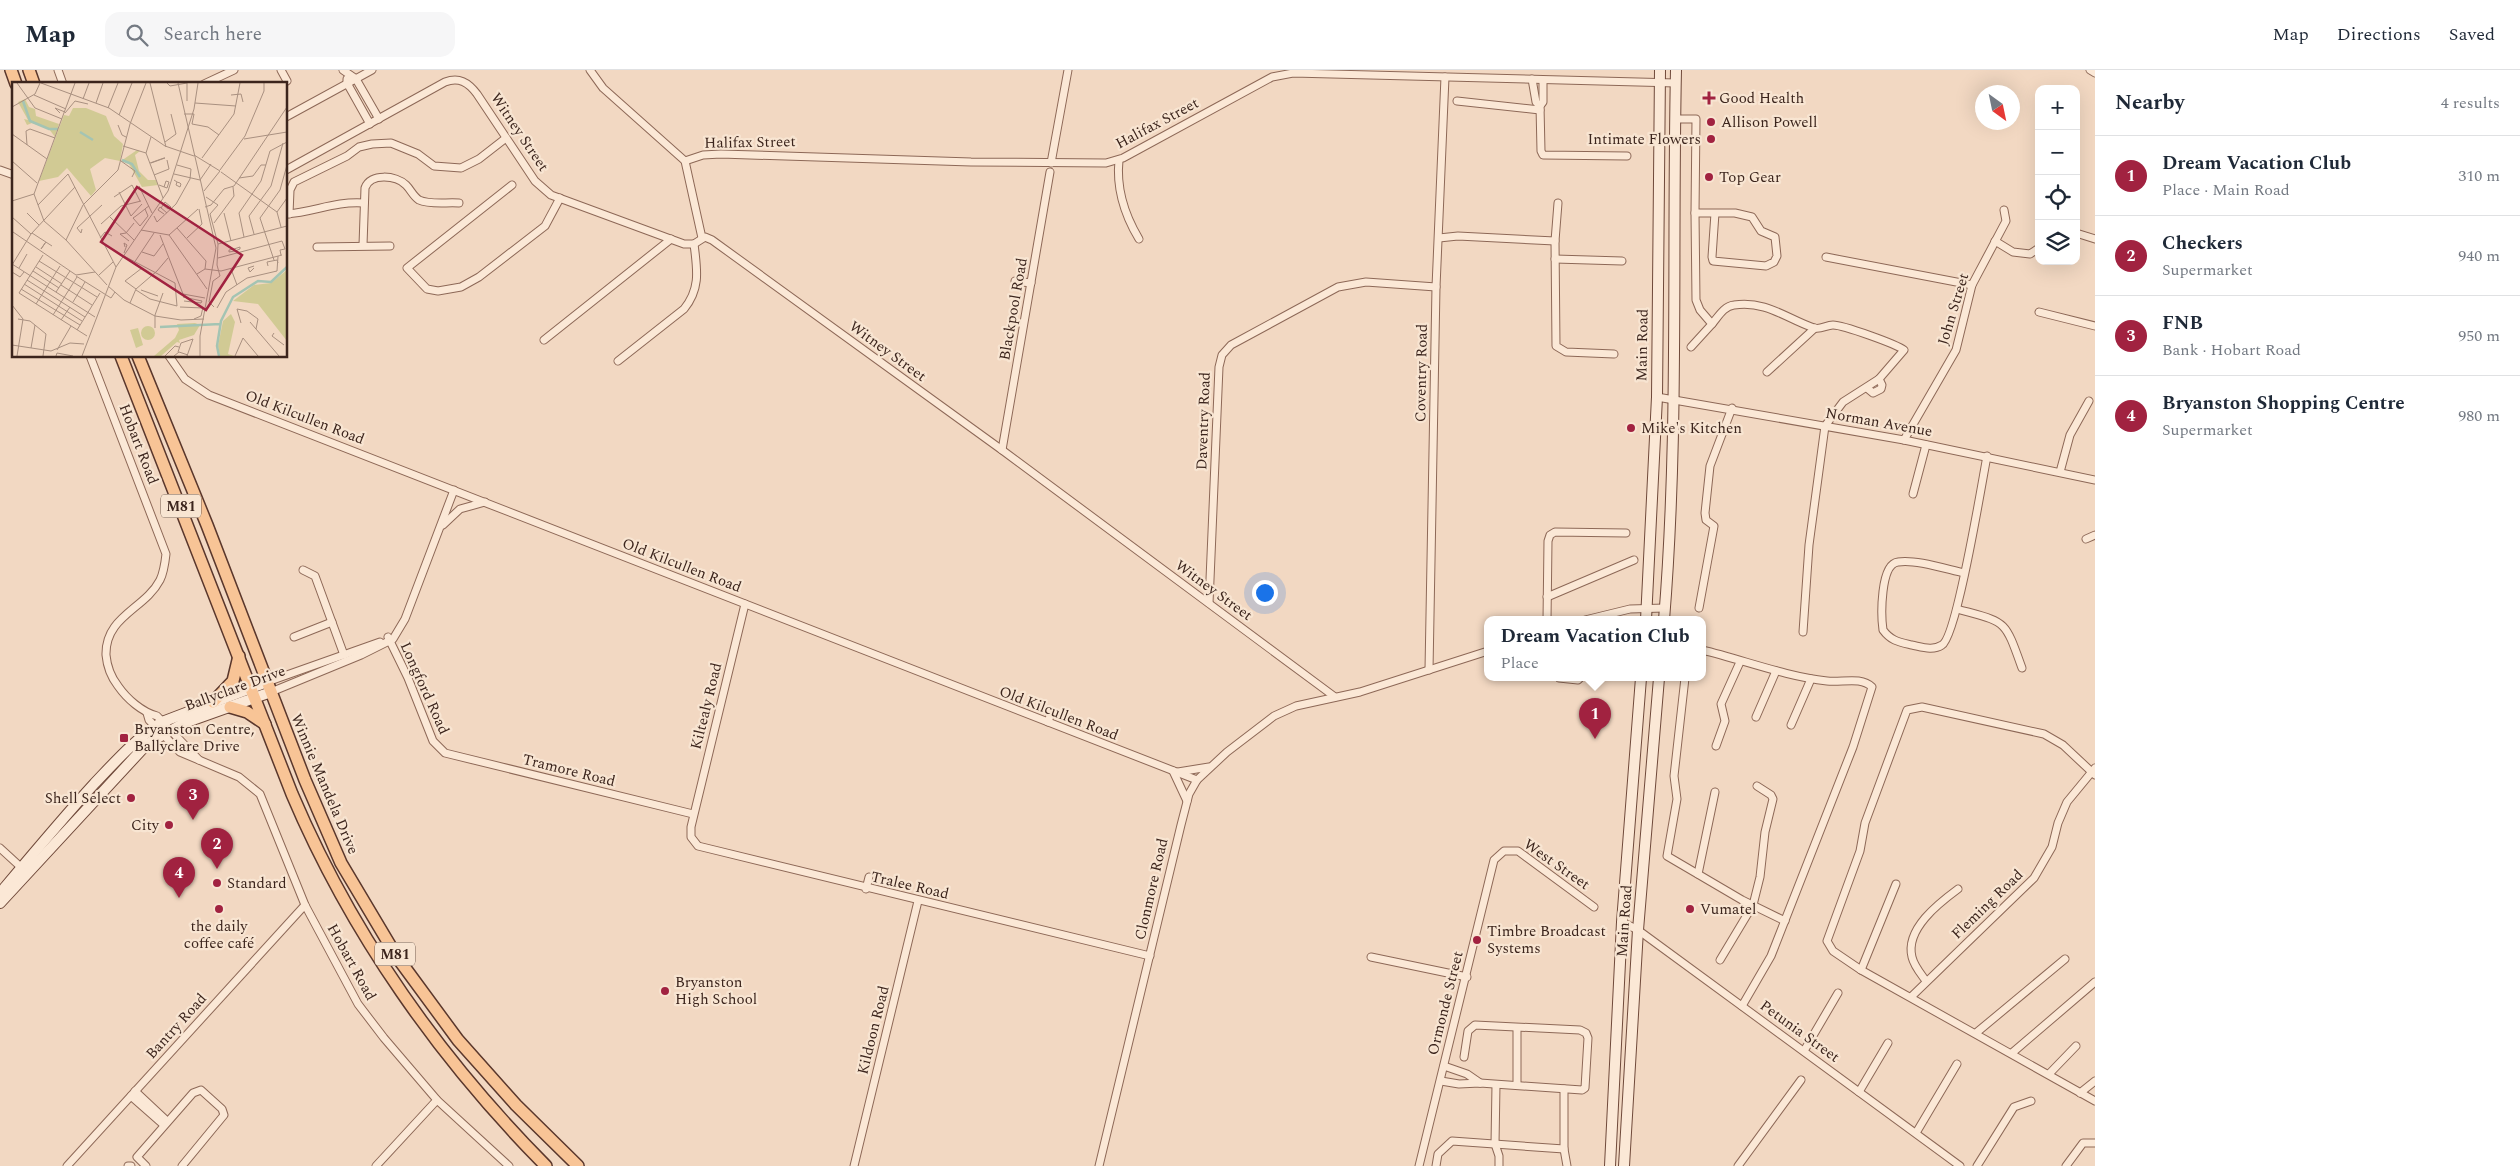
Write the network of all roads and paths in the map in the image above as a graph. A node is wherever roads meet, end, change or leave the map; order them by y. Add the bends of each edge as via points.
1 (11, 70) edge
2 (29, 70) edge
3 (58, 70) edge
4 (234, 70) edge
5 (281, 70) edge
6 (372, 70) edge
7 (590, 70) edge
8 (1068, 70) edge
9 (1660, 70) edge
10 (1676, 70) edge
11 (2090, 70) edge
12 (345, 72) edge
13 (1287, 72) edge
14 (2095, 73) edge
15 (1445, 77) junction
16 (356, 79) junction
17 (1532, 79) junction
18 (1543, 80) junction
19 (287, 81) dead end
20 (15, 82) edge
21 (33, 82) edge
22 (62, 82) edge
23 (208, 82) edge
24 (347, 83) junction
25 (1676, 83) junction
26 (1660, 84) junction
27 (1458, 101) dead end
28 (1540, 108) junction
29 (288, 115) edge
30 (379, 119) junction
31 (1676, 119) junction
32 (370, 124) junction
33 (506, 138) junction
34 (1626, 156) dead end
35 (1118, 160) junction
36 (685, 161) junction
37 (1051, 163) junction
38 (288, 169) edge
39 (0, 170) edge
40 (1050, 172) dead end
41 (12, 174) edge
42 (512, 185) dead end
43 (560, 198) junction
44 (364, 202) junction
45 (459, 203) dead end
46 (1558, 203) dead end
47 (288, 206) edge
48 (2004, 210) dead end
49 (1695, 213) junction
50 (1715, 213) junction
51 (288, 214) edge
52 (2080, 234) edge
53 (702, 238) junction
54 (1439, 238) junction
55 (671, 239) junction
56 (1139, 239) dead end
57 (2095, 239) edge
58 (1555, 241) junction
59 (1995, 241) junction
60 (694, 244) junction
61 (363, 245) junction
62 (390, 246) dead end
63 (317, 247) dead end
64 (2035, 251) edge
65 (1826, 257) dead end
66 (1555, 259) junction
67 (1622, 261) dead end
68 (1015, 281) dead end
69 (1031, 283) junction
70 (1972, 285) junction
71 (1436, 286) junction
72 (2039, 312) dead end
73 (1712, 324) junction
74 (2095, 326) edge
75 (1815, 328) junction
76 (544, 340) dead end
77 (1691, 347) dead end
78 (1614, 354) dead end
79 (91, 358) edge
80 (123, 358) edge
81 (139, 358) edge
82 (170, 358) edge
83 (618, 361) dead end
84 (1767, 372) dead end
85 (1657, 397) junction
86 (1674, 398) junction
87 (2089, 401) dead end
88 (1732, 408) junction
89 (1825, 426) junction
90 (1904, 440) junction
91 (1926, 445) junction
92 (1002, 450) junction
93 (1987, 456) junction
94 (2060, 472) junction
95 (2095, 480) edge
96 (454, 490) junction
97 (1913, 494) dead end
98 (486, 502) junction
99 (440, 528) junction
100 (1626, 533) dead end
101 (2095, 535) edge
102 (2086, 539) dead end
103 (1634, 560) dead end
104 (303, 570) dead end
105 (1964, 573) junction
106 (1547, 597) junction
107 (1210, 603) junction
108 (745, 604) junction
109 (1647, 607) junction
110 (1665, 608) junction
111 (1699, 608) dead end
112 (1957, 610) junction
113 (1547, 616) edge
114 (1598, 616) edge
115 (1646, 616) edge
116 (1664, 616) edge
117 (332, 622) junction
118 (1803, 632) dead end
119 (294, 637) dead end
120 (389, 639) junction
121 (1706, 651) edge
122 (1484, 652) edge
123 (344, 655) junction
124 (240, 656) junction
125 (1740, 662) junction
126 (2022, 668) dead end
127 (1429, 670) junction
128 (1776, 671) junction
129 (1811, 679) junction
130 (1641, 681) edge
131 (1659, 681) edge
132 (1685, 681) edge
133 (269, 687) junction
134 (253, 692) junction
135 (1335, 697) junction
136 (213, 702) junction
137 (230, 707) junction
138 (1051, 713) dead end
139 (1756, 717) dead end
140 (1048, 722) junction
141 (265, 724) junction
142 (1791, 724) dead end
143 (162, 728) junction
144 (1716, 746) dead end
145 (439, 750) joint
146 (1210, 767) junction
147 (2094, 771) edge
148 (1175, 772) junction
149 (1197, 780) junction
150 (1757, 786) dead end
151 (1715, 792) dead end
152 (1187, 801) junction
153 (693, 814) junction
154 (0, 848) edge
155 (1504, 851) joint
156 (24, 870) junction
157 (1698, 874) junction
158 (869, 878) dead end
159 (1896, 884) dead end
160 (866, 889) junction
161 (1958, 889) dead end
162 (0, 893) edge
163 (918, 901) junction
164 (0, 903) edge
165 (305, 905) junction
166 (1753, 905) junction
167 (1594, 907) dead end
168 (1785, 921) junction
169 (1622, 922) junction
170 (1638, 930) junction
171 (1150, 956) junction
172 (1371, 957) dead end
173 (2065, 959) dead end
174 (1720, 960) dead end
175 (1861, 970) junction
176 (1466, 977) junction
177 (1926, 980) junction
178 (2095, 982) edge
179 (1838, 993) dead end
180 (1911, 997) junction
181 (1742, 1006) junction
182 (1517, 1028) junction
183 (1976, 1033) junction
184 (1888, 1044) dead end
185 (2076, 1046) dead end
186 (1804, 1051) junction
187 (2012, 1053) junction
188 (1464, 1057) dead end
189 (1957, 1064) dead end
190 (1444, 1066) junction
191 (2049, 1074) junction
192 (1801, 1080) dead end
193 (1440, 1081) junction
194 (2095, 1081) edge
195 (1480, 1082) junction
196 (1496, 1085) junction
197 (1517, 1085) junction
198 (1564, 1089) junction
199 (1860, 1092) junction
200 (2080, 1093) junction
201 (133, 1094) junction
202 (437, 1100) junction
203 (2030, 1101) dead end
204 (2095, 1101) edge
205 (165, 1123) junction
206 (1916, 1133) junction
207 (2095, 1143) edge
208 (1495, 1144) junction
209 (1564, 1149) junction
210 (68, 1166) edge
211 (146, 1166) edge
212 (182, 1166) edge
213 (376, 1166) edge
214 (509, 1166) edge
215 (546, 1166) edge
216 (578, 1166) edge
217 (854, 1166) edge
218 (1099, 1166) edge
219 (1419, 1166) edge
220 (1436, 1166) edge
221 (1499, 1166) edge
222 (1567, 1166) edge
223 (1610, 1166) edge
224 (1624, 1166) edge
225 (1738, 1166) edge
226 (1960, 1166) edge
227 (1977, 1166) edge
228 (2066, 1166) edge

1 - 20 main road
2 - 21 main road
3 - 22 street
4 - 23 street
5 - 19 street
6 - 16 street
7 - 36 street, Halifax Street via 603,88
8 - 37 street
9 - 26 main road, Main Road
10 - 25 main road, Main Road
11 - 14 street
12 - 16 street
12 - 24 street
13 - 15 street, Halifax Street
13 - 35 street, Halifax Street via 1262,82
15 - 17 street, Halifax Street
15 - 54 street, Coventry Road
16 - 24 street
16 - 30 street
17 - 18 street, Halifax Street
17 - 28 street
18 - 26 street, Halifax Street
18 - 28 street
24 - 29 street
24 - 32 street
25 - 26 street, Halifax Street
25 - 31 main road, Main Road
26 - 85 main road, Main Road
27 - 28 street
28 - 34 street via 1540,151 1543,155
30 - 32 street, Witney Street
30 - 33 street, Witney Street via 445,82 460,80 473,88
31 - 49 street via 1696,119
31 - 86 main road, Main Road
32 - 38 street, Witney Street
33 - 43 street, Witney Street via 535,181
33 - 47 street via 461,168 434,166 418,154 391,143 364,146 294,182
35 - 37 street, Halifax Street
35 - 56 street via 1119,191
36 - 37 street, Halifax Street via 703,155 744,154
36 - 53 street
39 - 41 street
40 - 69 street, Blackpool Road
42 - 43 street via 407,268 423,287 434,291 447,290 474,280 545,226
43 - 55 street, Witney Street
44 - 45 street via 367,183 384,177 405,184 420,200
44 - 51 street via 337,203 309,212
44 - 61 street
46 - 58 street
48 - 59 street, John Street via 2006,221
49 - 50 street
49 - 73 street via 1696,300
50 - 50 street via 1735,213 1753,218 1761,231 1775,238 1777,256 1774,262 1766,266 1714,261
52 - 57 street
53 - 60 street
53 - 92 street, Witney Street via 712,240
54 - 58 street
54 - 71 street, Coventry Road
55 - 60 street, Witney Street
55 - 76 street
58 - 66 street
59 - 64 street via 2024,255
59 - 70 street, John Street
60 - 83 street via 698,278 693,298
61 - 62 street
61 - 63 street
65 - 70 street
66 - 67 street
66 - 78 street via 1556,346 1566,352
68 - 69 street
69 - 92 street, Blackpool Road
70 - 90 street, John Street via 1956,350
71 - 107 street, Daventry Road via 1348,284 1225,350 1219,367
71 - 127 street, Coventry Road
72 - 74 street
73 - 75 street via 1728,307 1740,305 1770,308
73 - 77 street
75 - 84 street
75 - 89 street via 1835,325 1886,340 1903,349 1902,355 1879,379 1843,402
79 - 143 street, Hobart Road via 166,554 160,580 112,630 106,645 108,666 122,692 147,713 149,720
80 - 124 main road, Winnie Mandela Drive / M81
81 - 133 main road, Winnie Mandela Drive / M81
82 - 96 street, Old Kilcullen Road via 185,379 209,395
85 - 86 street, Norman Avenue
85 - 109 main road, Main Road
86 - 88 street, Norman Avenue
86 - 110 main road, Main Road
87 - 94 street via 2070,435
88 - 89 street, Norman Avenue
88 - 111 street via 1710,466 1705,513 1706,520 1715,531
89 - 90 street, Norman Avenue
89 - 118 street via 1809,545
90 - 91 street, Norman Avenue
91 - 93 street, Norman Avenue
91 - 97 street
92 - 107 street, Witney Street
93 - 94 street, Norman Avenue
93 - 105 street
94 - 95 street, Norman Avenue
96 - 98 street, Old Kilcullen Road
96 - 99 street
98 - 99 street via 460,509
98 - 108 street, Old Kilcullen Road
99 - 120 street via 408,610
100 - 106 street via 1555,532 1550,535
101 - 102 street
103 - 106 street
104 - 117 street via 315,576
105 - 112 street
105 - 112 street via 1898,562 1886,572 1881,613 1883,630 1893,640 1929,649 1937,647 1946,642
106 - 113 street
107 - 135 street, Witney Street
108 - 140 street, Old Kilcullen Road
108 - 153 street, Kiltealy Road
109 - 110 street
109 - 114 street
109 - 115 main road, Main Road
110 - 116 main road, Main Road
112 - 126 street via 2000,622
117 - 119 street
117 - 123 street
120 - 123 street, Ballyclare Drive
120 - 133 street, Ballyclare Drive
120 - 145 street, Longford Road
121 - 125 street
122 - 127 street
123 - 133 street, Ballyclare Drive
124 - 134 main road, Winnie Mandela Drive / M81
124 - 136 main road via 233,681
125 - 128 street
125 - 144 street via 1721,704 1725,721
127 - 135 street
128 - 129 street
128 - 139 street
129 - 142 street
129 - 168 street via 1868,683 1872,689 1853,747
130 - 169 main road, Main Road
131 - 170 main road, Main Road
132 - 157 street via 1674,776 1677,800 1667,854 1671,860
133 - 134 main road, Ballyclare Drive
133 - 216 main road, Winnie Mandela Drive / M81 via 334,850 389,945 485,1073
134 - 136 main road, Ballyclare Drive
134 - 137 main road, Ballyclare Drive
134 - 141 main road, Winnie Mandela Drive / M81
135 - 146 street, Clonmore Road via 1296,706 1274,716
136 - 143 main road, Ballyclare Drive
137 - 141 main road via 247,712
137 - 143 main road, Ballyclare Drive
138 - 140 street
140 - 148 street, Old Kilcullen Road
141 - 215 main road, Winnie Mandela Drive / M81 via 322,859 389,974 463,1074
143 - 156 main road, Ballyclare Drive via 120,756
143 - 165 street, Hobart Road via 200,761 239,777 260,794
145 - 153 street, Tramore Road
146 - 148 street
146 - 149 street, Clonmore Road
147 - 175 street via 2044,734 1922,707 1907,710 1865,823 1860,851 1828,934 1828,946
147 - 177 street, Fleming Road via 2067,802 2052,847 2034,878
148 - 149 street, Old Kilcullen Road
148 - 152 street
149 - 152 street, Clonmore Road
150 - 166 street via 1773,798
151 - 157 street
152 - 171 street, Clonmore Road
153 - 160 street, Tralee Road via 691,837 702,849
154 - 156 street
155 - 167 street, West Street via 1518,851
155 - 176 street, Ormonde Street via 1494,860
156 - 162 main road, Ballyclare Drive
156 - 164 main road, Ballyclare Drive
157 - 166 street
158 - 160 street
159 - 175 street
160 - 163 street, Tralee Road
161 - 177 street via 1926,915 1914,938 1912,960
163 - 171 street, Tralee Road
163 - 217 street, Kildoon Road
165 - 201 street, Bantry Road
165 - 202 street, Hobart Road via 362,1008
166 - 168 street
166 - 174 street
168 - 181 street via 1771,956
169 - 170 street, Petunia Street
169 - 223 main road, Main Road
170 - 181 street, Petunia Street
170 - 224 main road, Main Road
171 - 218 street, Clonmore Road
172 - 176 street
173 - 183 street
175 - 180 street
176 - 190 street, Ormonde Street
177 - 180 street, Fleming Road
178 - 187 street
179 - 186 street
180 - 183 street
181 - 186 street, Petunia Street
182 - 188 street via 1472,1026 1468,1031
182 - 197 street
182 - 198 street via 1586,1032 1585,1089
183 - 187 street
184 - 199 street
185 - 191 street
186 - 199 street, Petunia Street
187 - 191 street
189 - 206 street
190 - 193 street, Ormonde Street
190 - 195 street
191 - 200 street
192 - 225 street
193 - 195 street via 1459,1084
193 - 219 street, Ormonde Street
194 - 200 street
195 - 196 street
196 - 197 street
196 - 208 street
197 - 198 street
198 - 209 street
199 - 206 street, Petunia Street
200 - 204 street
201 - 205 street
201 - 210 street, Bantry Road
202 - 213 street
202 - 214 street, Hobart Road
203 - 227 street via 2014,1107
205 - 211 street via 137,1156
205 - 212 street via 199,1090 224,1112 224,1117
206 - 226 street, Petunia Street
207 - 228 street via 2084,1143
208 - 209 street
208 - 220 street via 1452,1141 1438,1154
208 - 221 street
209 - 222 street

